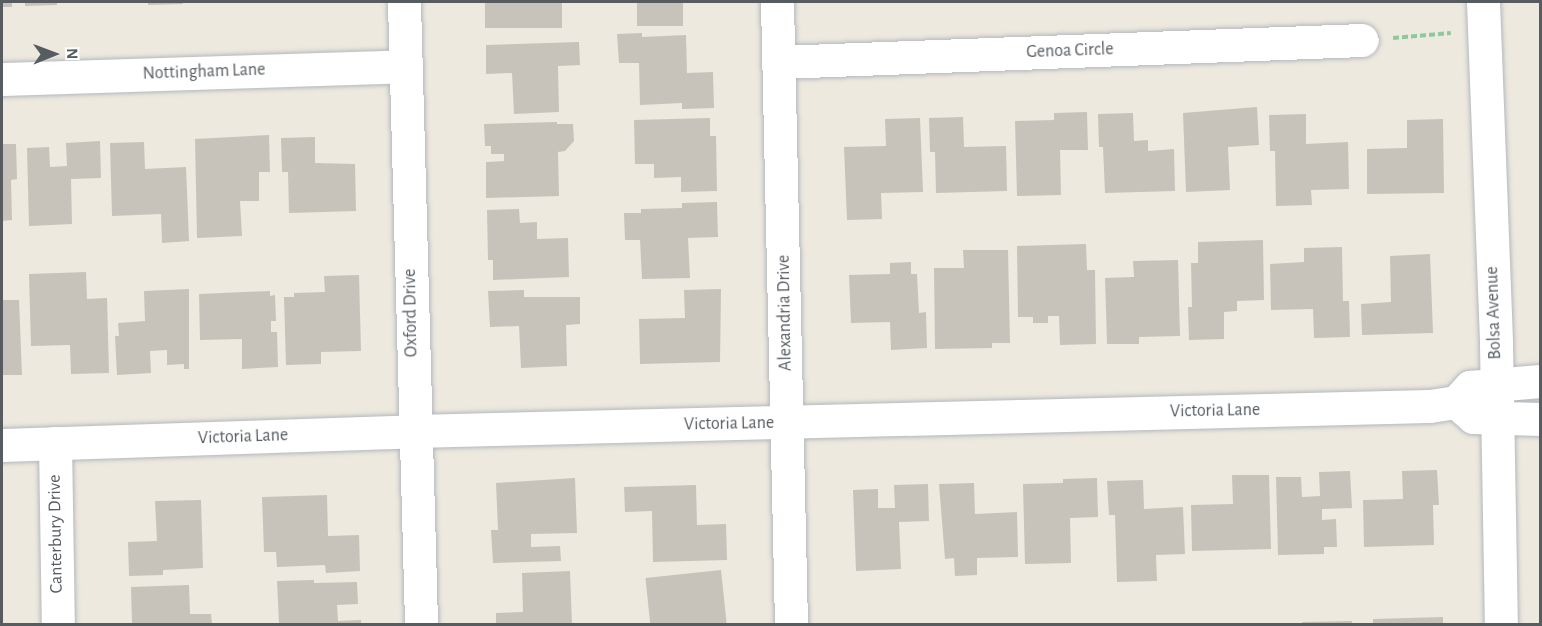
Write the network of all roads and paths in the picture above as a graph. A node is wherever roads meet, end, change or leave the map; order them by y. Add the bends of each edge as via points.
1 (405, 2) edge
2 (777, 2) edge
3 (1483, 2) edge
4 (1451, 33) dead end
5 (1362, 40) joint
6 (779, 62) junction
7 (406, 66) junction
8 (2, 79) edge
9 (1540, 381) edge
10 (1497, 384) junction
11 (1456, 402) junction
12 (1498, 419) junction
13 (1540, 419) edge
14 (787, 423) junction
15 (414, 431) junction
16 (55, 443) junction
17 (2, 445) edge
18 (58, 624) edge
19 (421, 624) edge
20 (791, 624) edge
21 (1502, 624) edge

1 - 7 street, Oxford Drive
2 - 6 street, Alexandria Drive
3 - 10 street, Bolsa Avenue
4 - 5 path
5 - 6 street, Genoa Circle
6 - 14 street, Alexandria Drive
7 - 8 street, Nottingham Lane
7 - 15 street, Oxford Drive
9 - 10 street, Victoria Lane
10 - 11 street, Victoria Lane via 1470,387
10 - 12 street, Bolsa Avenue
11 - 12 street via 1473,417
11 - 14 street, Victoria Lane via 1430,406
12 - 13 street
12 - 21 street, Bolsa Avenue
14 - 15 street, Victoria Lane
14 - 20 street, Alexandria Drive
15 - 16 street, Victoria Lane
15 - 19 street, Oxford Drive
16 - 17 street, Victoria Lane
16 - 18 street, Canterbury Drive

